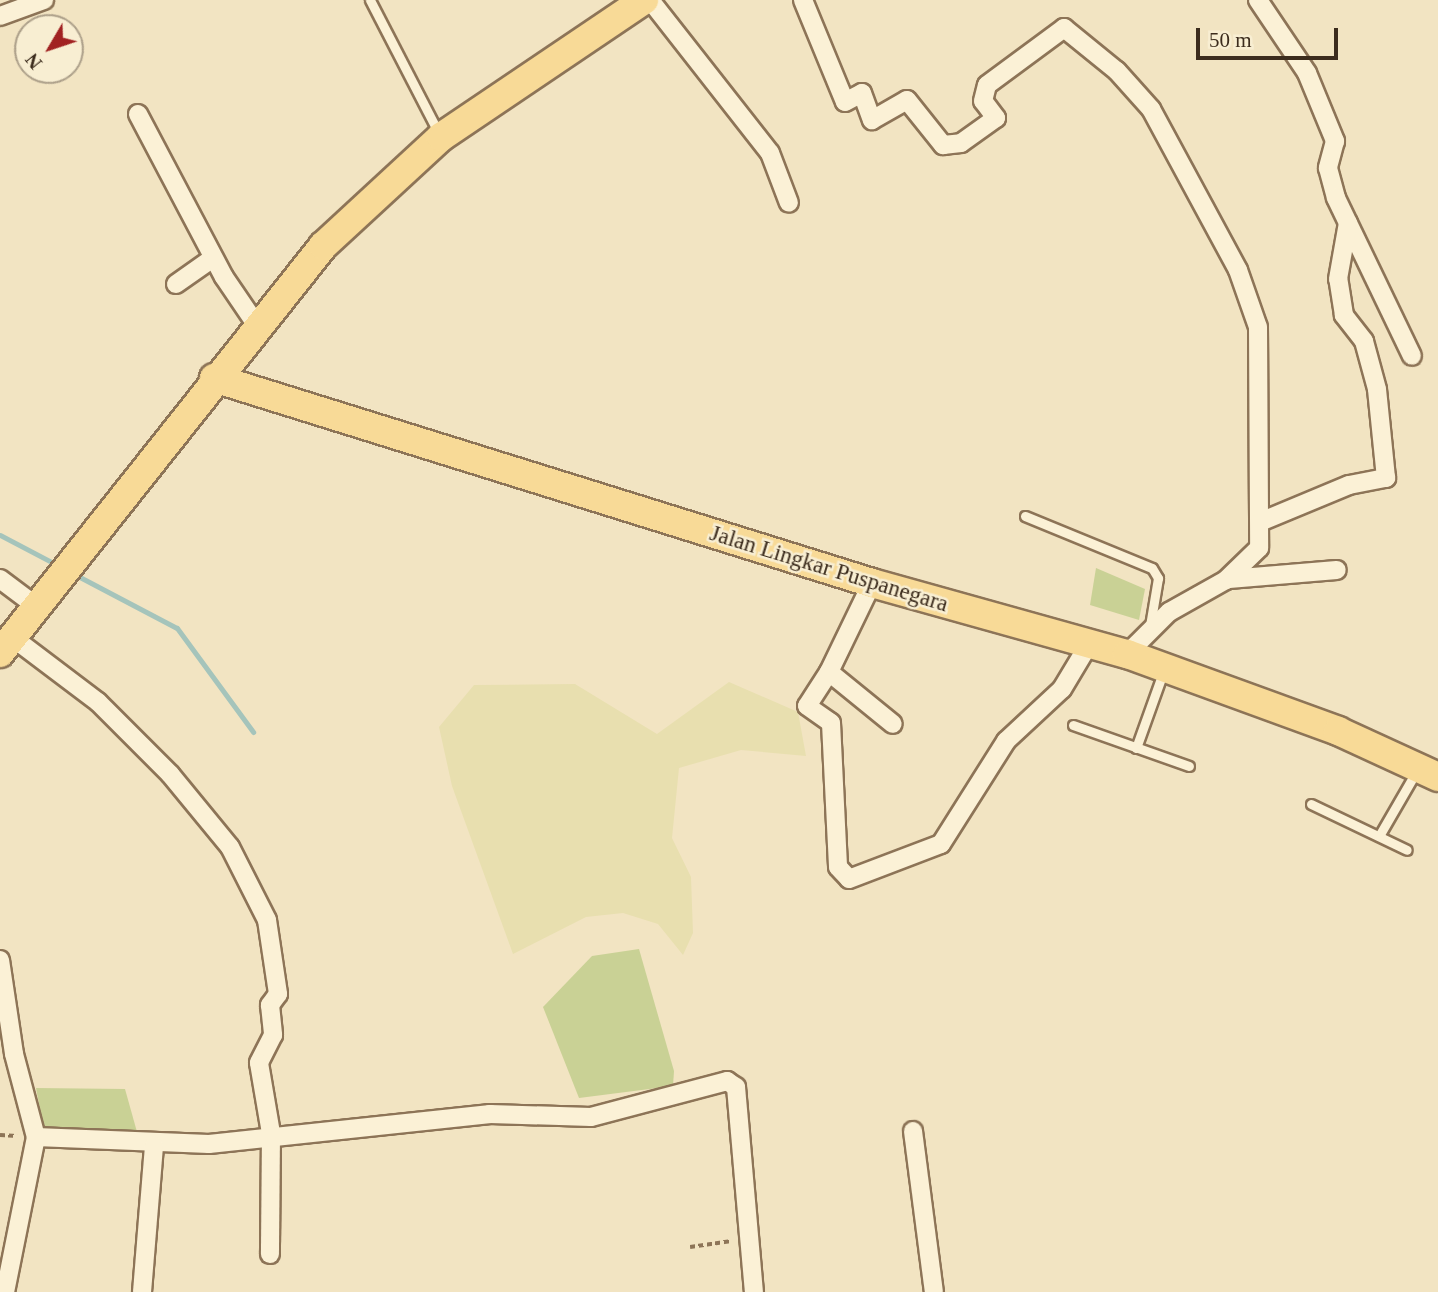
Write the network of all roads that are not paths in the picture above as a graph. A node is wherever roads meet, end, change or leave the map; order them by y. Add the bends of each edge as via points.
1 (44, 0) edge
2 (370, 0) edge
3 (644, 0) edge
4 (650, 0) edge
5 (803, 0) edge
6 (1258, 0) edge
7 (6, 9) edge
8 (138, 114) dead end
9 (440, 137) junction
10 (789, 203) dead end
11 (1348, 223) junction
12 (214, 258) junction
13 (176, 284) dead end
14 (256, 324) junction
15 (1412, 356) dead end
16 (214, 378) junction
17 (1025, 516) dead end
18 (1260, 522) junction
19 (1337, 570) dead end
20 (0, 579) edge
21 (1226, 580) junction
22 (872, 583) junction
23 (40, 600) junction
24 (1150, 629) junction
25 (1089, 644) junction
26 (6, 645) edge
27 (1127, 654) junction
28 (1164, 668) junction
29 (829, 672) junction
30 (893, 724) dead end
31 (1073, 725) dead end
32 (1136, 748) junction
33 (1189, 766) dead end
34 (1428, 772) edge
35 (1311, 804) dead end
36 (1379, 836) junction
37 (1407, 850) dead end
38 (0, 960) edge
39 (913, 1131) dead end
40 (271, 1133) junction
41 (36, 1137) junction
42 (154, 1145) junction
43 (270, 1254) dead end
44 (5, 1292) edge
45 (142, 1292) edge
46 (754, 1292) edge
47 (934, 1292) edge

1 - 7 street
2 - 9 lane
3 - 9 main road
4 - 10 street via 770,153
5 - 18 street via 845,102 862,93 872,120 907,100 943,145 961,143 996,118 983,101 987,85 1064,28 1137,90 1238,270 1258,327
6 - 11 street via 1294,45 1332,133 1328,168
8 - 12 street
9 - 14 main road via 323,246
11 - 15 street
11 - 18 street via 1338,279 1345,316 1364,341 1377,389 1386,478 1349,485
12 - 13 street
12 - 14 street
14 - 16 main road
16 - 22 main road, Jalan Lingkar Puspanegara
16 - 23 main road
17 - 24 lane via 1152,568 1157,578
18 - 21 street via 1252,560
19 - 21 street
20 - 23 street
21 - 24 street via 1188,598
22 - 25 main road, Jalan Lingkar Puspanegara
22 - 29 street
23 - 26 main road
24 - 27 street
25 - 27 main road, Jalan Lingkar Puspanegara
25 - 29 street via 1062,690 1006,741 941,844 844,878 831,723 807,704
26 - 40 street via 98,702 230,847 267,920 278,994 270,1005 273,1035 259,1063
27 - 28 main road, Jalan Lingkar Puspanegara
28 - 32 lane
28 - 34 main road, Jalan Lingkar Puspanegara
29 - 30 street
31 - 32 lane
32 - 33 lane
34 - 36 lane
35 - 36 lane
36 - 37 lane
38 - 41 street via 14,1054
39 - 47 street
40 - 42 street
40 - 43 street
40 - 46 street via 490,1114 591,1117 727,1081 736,1087
41 - 42 street
41 - 44 street
42 - 45 street

